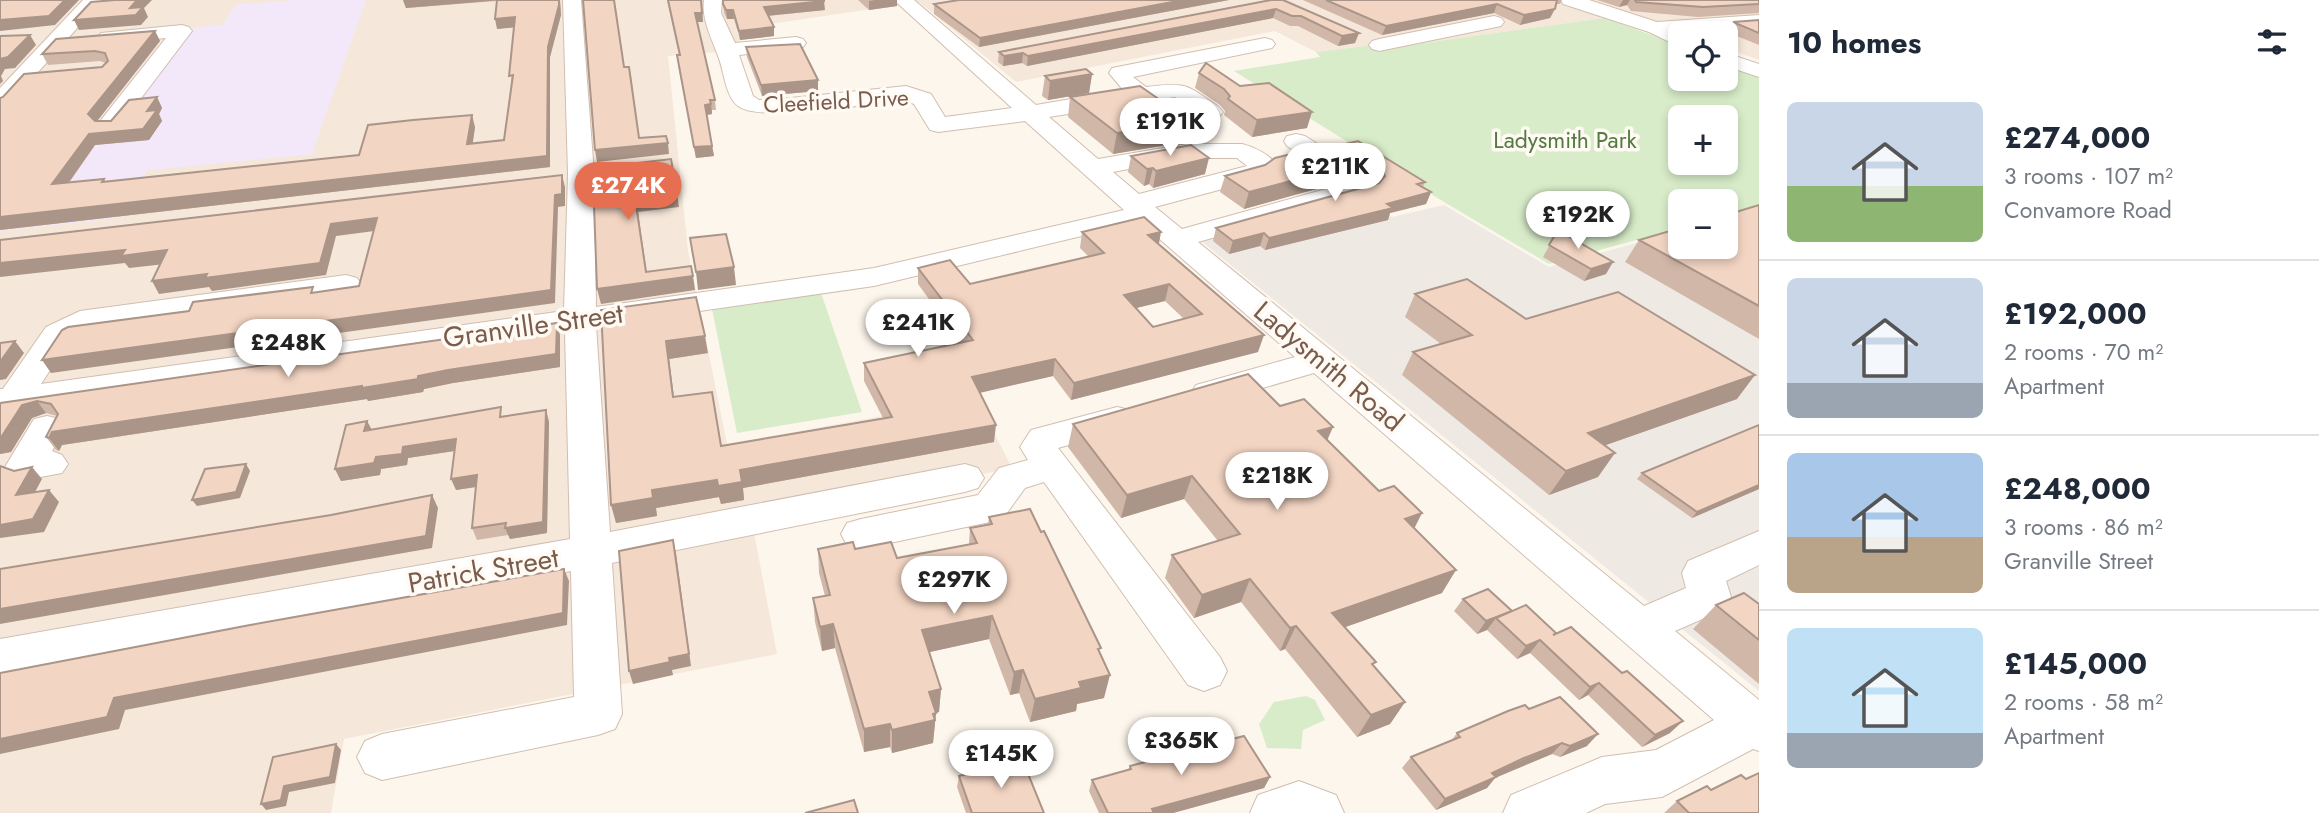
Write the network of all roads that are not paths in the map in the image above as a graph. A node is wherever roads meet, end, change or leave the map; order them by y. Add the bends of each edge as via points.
1 (572, 0) edge
2 (1570, 0) edge
3 (720, 1) edge
4 (91, 2) edge
5 (115, 2) edge
6 (919, 4) edge
7 (1759, 21) edge
8 (1494, 22) dead end
9 (1656, 28) junction
10 (1668, 34) edge
11 (52, 37) junction
12 (796, 43) edge
13 (1265, 44) dead end
14 (1377, 44) dead end
15 (726, 50) junction
16 (1738, 63) edge
17 (1759, 71) edge
18 (49, 74) edge
19 (24, 76) junction
20 (0, 78) edge
21 (1141, 94) junction
22 (0, 101) edge
23 (1211, 112) dead end
24 (1031, 113) junction
25 (109, 125) edge
26 (1296, 141) dead end
27 (1093, 168) junction
28 (1139, 208) junction
29 (1176, 239) junction
30 (346, 284) dead end
31 (580, 318) junction
32 (1322, 360) junction
33 (7, 400) edge
34 (58, 409) junction
35 (49, 464) dead end
36 (1053, 466) junction
37 (965, 478) dead end
38 (861, 534) dead end
39 (1759, 547) edge
40 (591, 551) junction
41 (1639, 627) junction
42 (0, 658) edge
43 (1205, 671) dead end
44 (1756, 726) edge
45 (382, 757) dead end
46 (1276, 813) edge
47 (1318, 813) edge
48 (1529, 813) edge

1 - 31 street via 580,174
2 - 9 street
3 - 15 street, Cleefield Drive via 711,13
4 - 5 street
4 - 11 street
6 - 24 street, Ladysmith Road via 986,55
7 - 9 street
8 - 14 street
9 - 10 street
11 - 19 street
11 - 25 street via 182,31
12 - 15 street
13 - 21 street via 1120,73
15 - 24 street, Cleefield Drive via 743,99 756,107 906,93 923,99 938,125
16 - 17 street
18 - 19 street
19 - 20 street
19 - 22 street
21 - 23 street via 1176,90
21 - 24 street
24 - 27 street, Ladysmith Road
26 - 29 street via 1364,186
27 - 28 street, Ladysmith Road
27 - 28 street, Granville Street via 1186,151 1242,151 1265,166
28 - 29 street, Ladysmith Road
28 - 31 street, Granville Street via 874,277
29 - 32 street, Ladysmith Road
30 - 33 street via 91,318 57,334
31 - 34 street, Granville Street
31 - 40 street
32 - 36 street via 1044,439 1038,447
32 - 41 street, Ladysmith Road
33 - 34 street, Granville Street
34 - 35 street via 24,467
36 - 38 street via 1012,478 990,507
36 - 43 street
37 - 40 street, Patrick Street
39 - 41 street via 1703,573 1710,597
40 - 42 street, Patrick Street
40 - 45 street via 598,714
41 - 44 street, Ladysmith Road
44 - 48 street via 1662,773 1602,782
46 - 47 street via 1299,806

